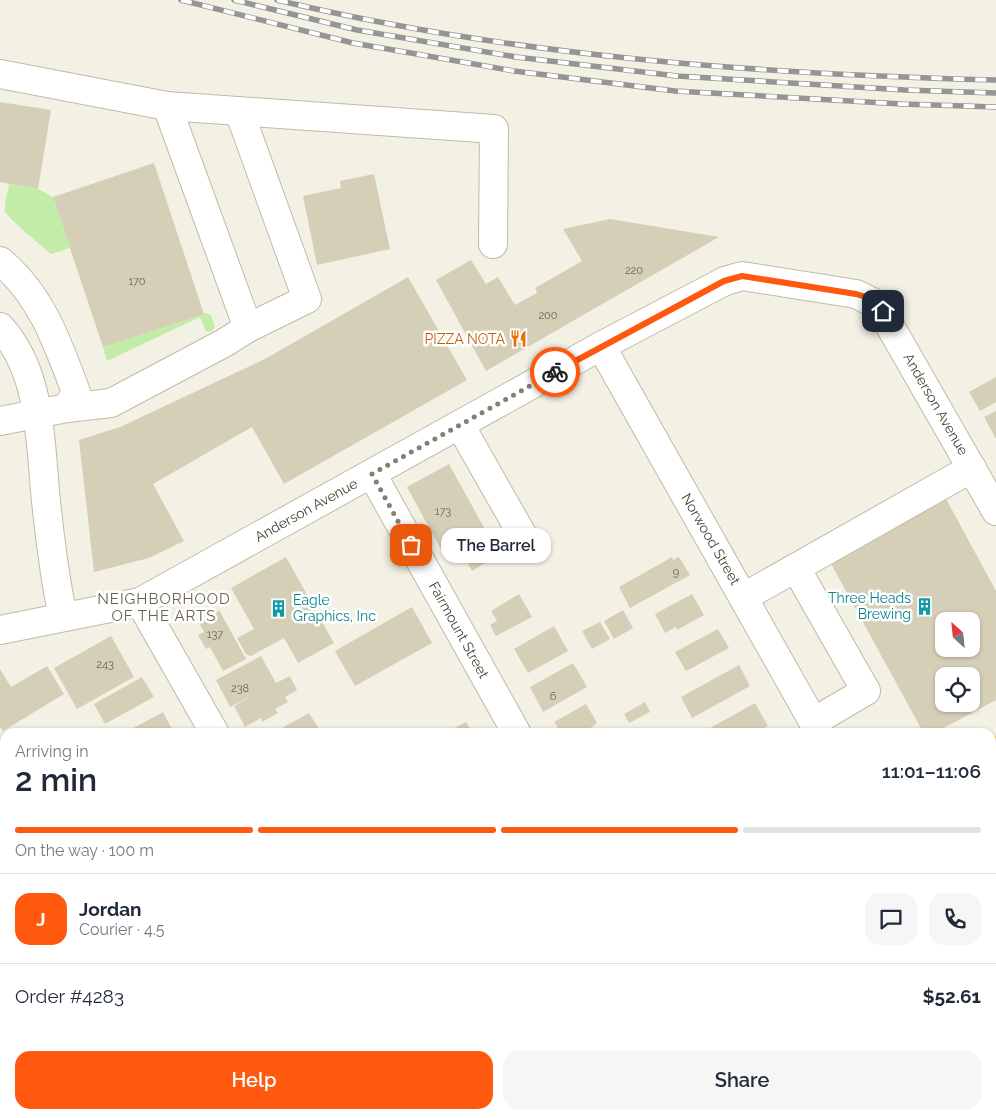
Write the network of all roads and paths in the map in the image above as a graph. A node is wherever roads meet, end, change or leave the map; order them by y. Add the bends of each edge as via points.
1 (0, 74) edge
2 (168, 106) junction
3 (239, 111) junction
4 (493, 244) dead end
5 (0, 261) edge
6 (0, 327) edge
7 (248, 328) junction
8 (601, 346) junction
9 (61, 353) junction
10 (24, 366) junction
11 (67, 408) junction
12 (36, 414) junction
13 (0, 421) edge
14 (460, 425) junction
15 (972, 468) junction
16 (372, 474) junction
17 (996, 511) edge
18 (523, 536) dead end
19 (796, 568) junction
20 (744, 597) junction
21 (140, 602) junction
22 (63, 618) junction
23 (0, 630) edge
24 (816, 727) edge
25 (212, 728) edge
26 (514, 728) edge

1 - 2 street
2 - 3 street
2 - 7 street
3 - 4 street via 494,129
3 - 7 street via 307,300
5 - 9 street via 21,280 40,307
6 - 10 street
7 - 11 street via 111,403
8 - 14 street, Anderson Avenue
8 - 15 street, Anderson Avenue via 724,281 742,276 866,297 883,311
8 - 20 street, Norwood Street
9 - 10 street
9 - 11 street via 76,392
10 - 12 street via 35,398
11 - 12 street
12 - 13 street
12 - 22 street via 54,573
14 - 16 street, Anderson Avenue
14 - 18 street
15 - 17 street, Anderson Avenue
15 - 19 street
16 - 21 street, Anderson Avenue
16 - 26 street, Fairmount Street
19 - 20 street
19 - 24 street via 866,691
20 - 24 street, Norwood Street
21 - 22 street, Anderson Avenue
21 - 25 street
22 - 23 street, Anderson Avenue

